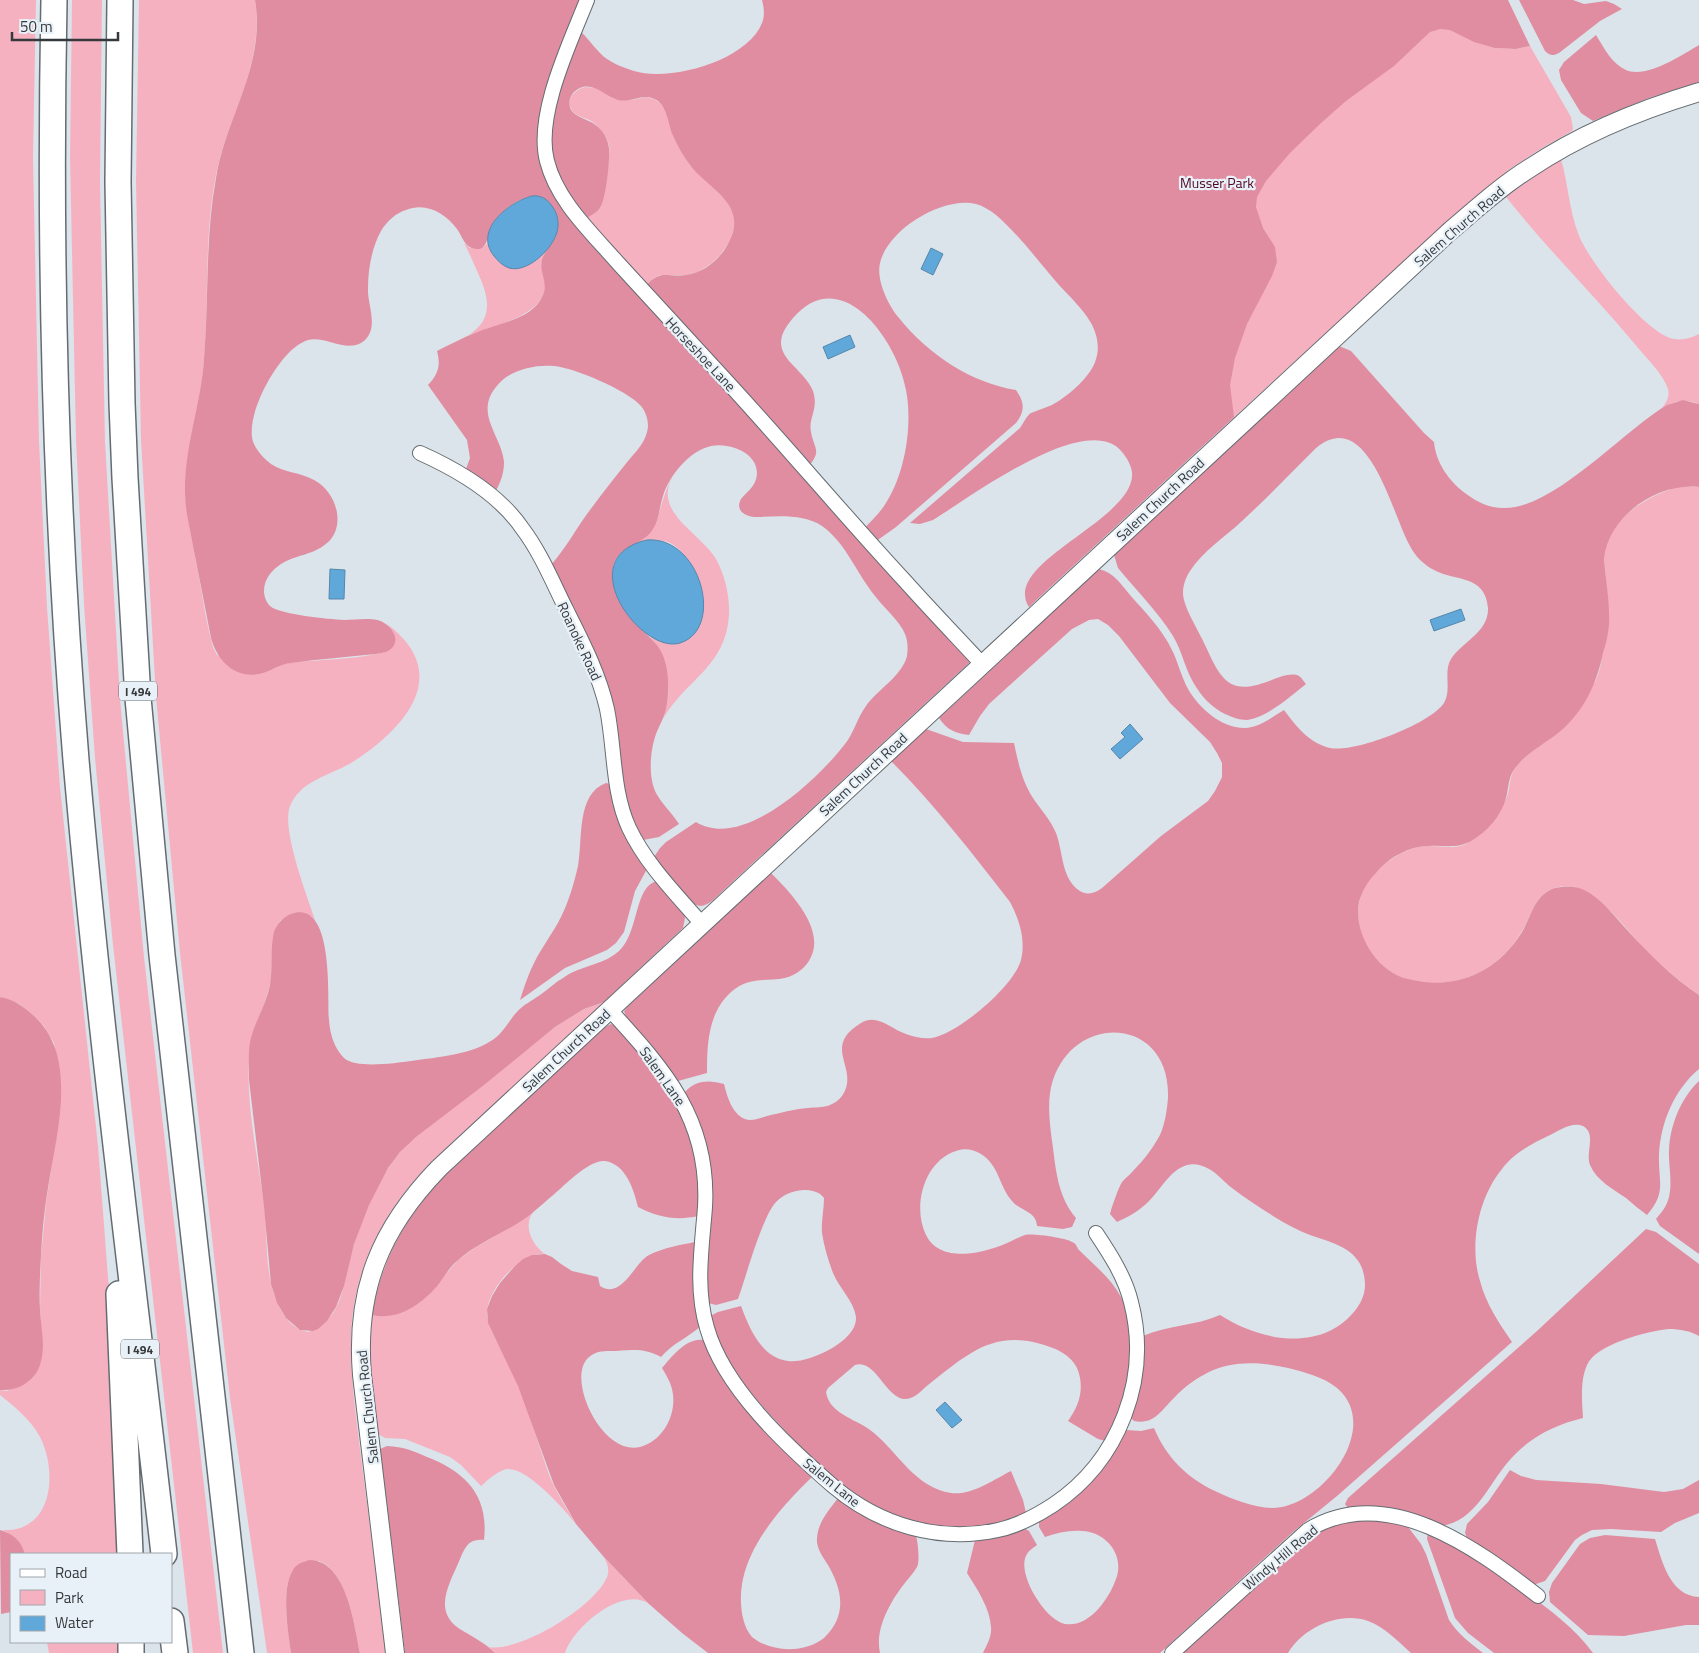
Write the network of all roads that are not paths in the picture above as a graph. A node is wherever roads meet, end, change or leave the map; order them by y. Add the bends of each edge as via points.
1 (54, 0) edge
2 (120, 0) edge
3 (587, 0) edge
4 (1699, 92) edge
5 (420, 453) dead end
6 (982, 664) junction
7 (702, 924) junction
8 (610, 1010) junction
9 (117, 1144) junction
10 (1096, 1233) dead end
11 (210, 1379) junction
12 (130, 1553) edge
13 (164, 1553) edge
14 (1538, 1596) dead end
15 (172, 1629) edge
16 (175, 1653) edge
17 (241, 1653) edge
18 (256, 1653) edge
19 (395, 1653) edge
20 (1172, 1653) edge

1 - 9 highway, I 494 via 52,158 60,511 77,769
2 - 11 highway, I 494 via 118,182 122,403 138,698 162,955
3 - 6 street, Horseshoe Lane via 562,64 546,120 544,142 547,161 560,191 575,213 660,310
4 - 6 street, Salem Church Road via 1635,113 1588,134 1529,168 1484,202
5 - 7 street, Roanoke Road via 457,471 491,496 516,519 530,540 598,678 607,711 618,793 629,827 649,861
6 - 7 street, Salem Church Road
7 - 8 street, Salem Church Road
8 - 10 street, Salem Lane via 677,1091 700,1144 705,1182 700,1291 708,1331 719,1358 743,1393 784,1441 842,1494 875,1514 914,1529 937,1533 998,1530 1029,1519 1056,1503 1100,1461 1126,1412 1136,1368 1137,1346 1129,1294
8 - 19 street, Salem Church Road via 420,1188 387,1236 372,1272 361,1323 361,1363
9 - 12 highway via 120,1329
9 - 13 highway, I 494
11 - 17 highway, I 494
11 - 18 highway
14 - 20 street, Windy Hill Road via 1488,1560 1430,1527 1392,1516 1350,1514 1330,1518 1308,1530
15 - 16 highway

